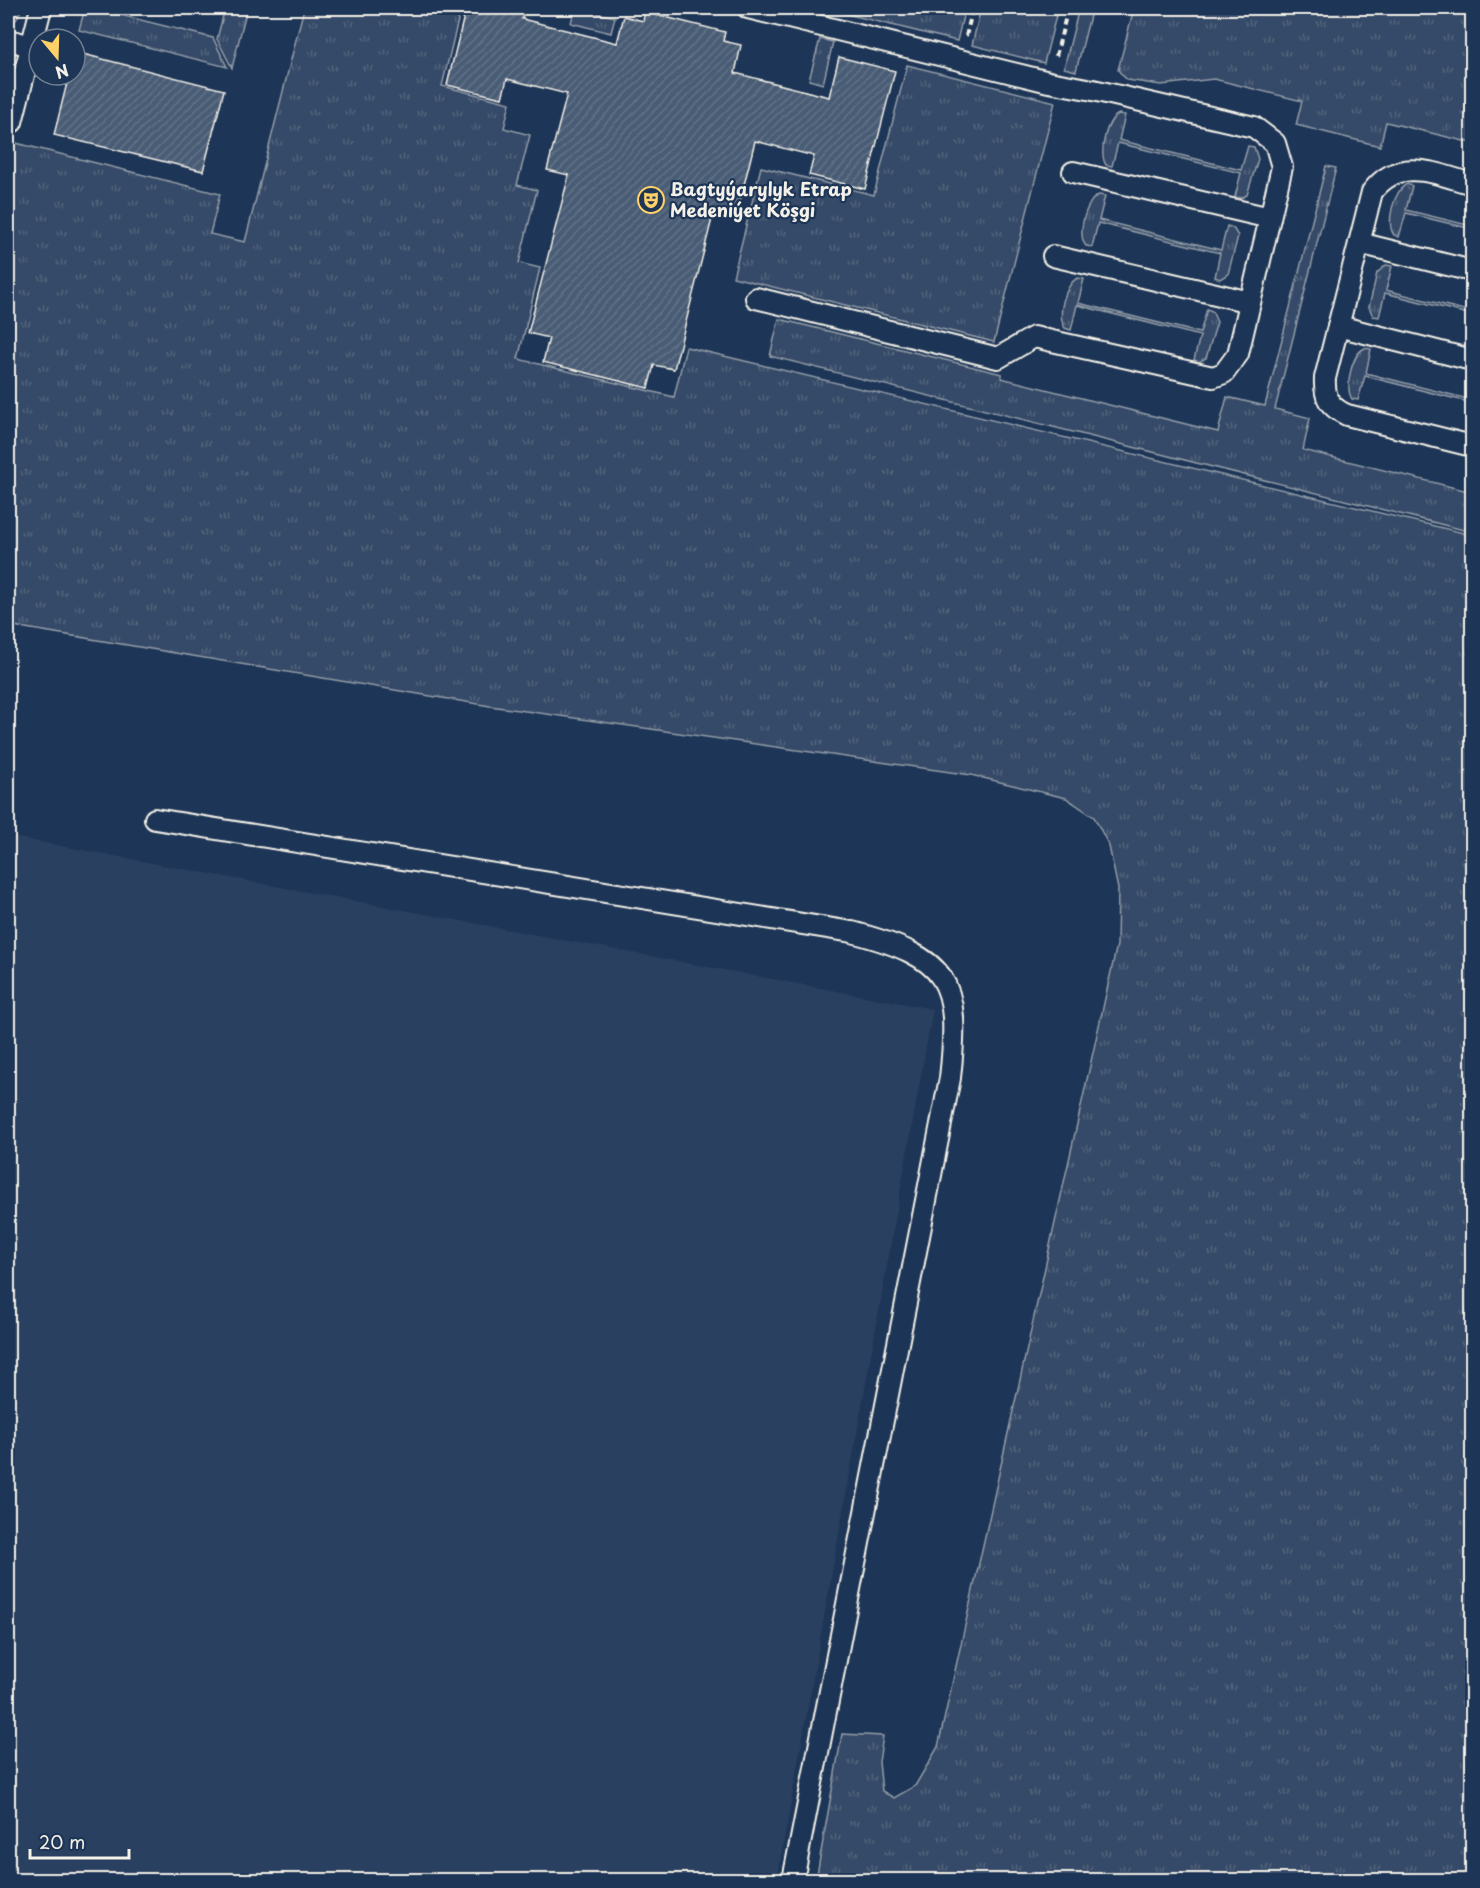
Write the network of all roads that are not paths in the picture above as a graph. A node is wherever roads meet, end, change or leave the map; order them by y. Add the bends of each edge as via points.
1 (41, 8) edge
2 (748, 8) edge
3 (36, 27) edge
4 (8, 40) edge
5 (27, 45) edge
6 (27, 65) edge
7 (8, 121) edge
8 (1073, 172) dead end
9 (1473, 184) edge
10 (1270, 218) junction
11 (1359, 243) junction
12 (1053, 256) dead end
13 (1473, 271) edge
14 (756, 298) dead end
15 (1250, 302) junction
16 (1338, 326) junction
17 (1473, 360) edge
18 (1473, 446) edge
19 (155, 819) dead end
20 (793, 1881) edge

1 - 3 lane
2 - 10 lane via 1049,82 1243,124 1265,133 1275,143 1282,167
4 - 5 lane
6 - 7 lane via 12,122
8 - 10 lane
9 - 11 lane via 1415,169 1389,174 1372,192
10 - 15 lane
11 - 13 lane
11 - 16 lane
12 - 15 lane
14 - 15 lane via 998,358 1034,337 1213,376 1224,373 1233,364
16 - 17 lane
16 - 18 lane via 1324,390 1336,410
19 - 20 lane via 852,932 893,943 926,960 945,981 953,1008 950,1078

